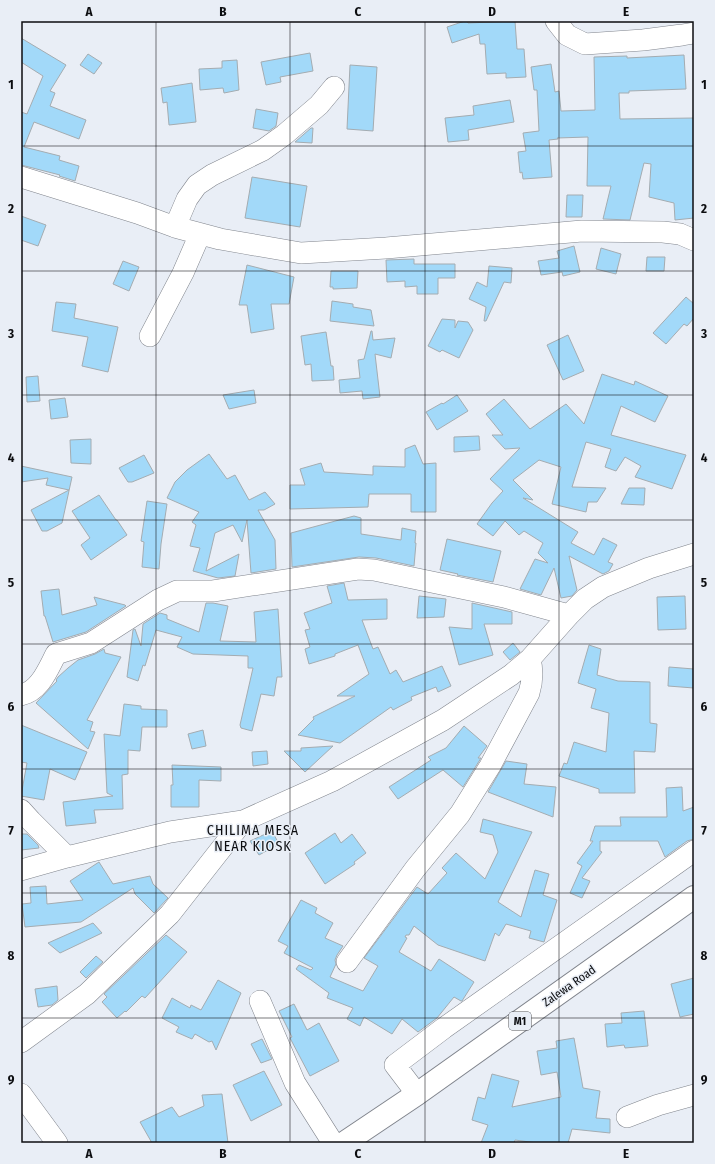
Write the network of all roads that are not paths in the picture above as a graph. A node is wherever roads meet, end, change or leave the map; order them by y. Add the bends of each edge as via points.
1 (556, 21) edge
2 (694, 32) edge
3 (334, 87) dead end
4 (21, 177) edge
5 (175, 227) junction
6 (200, 234) junction
7 (694, 240) edge
8 (150, 336) dead end
9 (694, 554) edge
10 (569, 615) junction
11 (530, 659) junction
12 (21, 694) edge
13 (21, 810) edge
14 (243, 821) junction
15 (694, 850) edge
16 (68, 857) junction
17 (21, 870) edge
18 (694, 897) edge
19 (347, 962) dead end
20 (260, 1001) dead end
21 (21, 1042) edge
22 (21, 1094) edge
23 (417, 1094) junction
24 (694, 1095) edge
25 (627, 1117) dead end
26 (56, 1143) edge
27 (333, 1143) edge
28 (344, 1143) edge

1 - 2 street via 567,35 585,44 643,40
3 - 5 street via 319,105 284,135 263,150 197,185 187,199
4 - 5 street
5 - 6 street
6 - 7 street via 220,240 302,253 582,230 663,232 680,234
6 - 8 street
9 - 10 street via 649,568 603,588 585,599
10 - 11 street
10 - 12 street via 504,597 374,570 358,569 213,591 177,591 158,600 91,643 56,654 36,687
11 - 14 street via 511,675 443,720 332,781
11 - 19 street via 533,673 529,693 490,766 460,814 414,869
13 - 16 street
14 - 16 street via 170,832
14 - 21 street via 170,914 87,994
15 - 23 street via 395,1065
16 - 17 street
18 - 23 highway, Zalewa Road / M1
20 - 27 street via 295,1083
22 - 26 street
23 - 28 highway, Zalewa Road / M1
24 - 25 street

